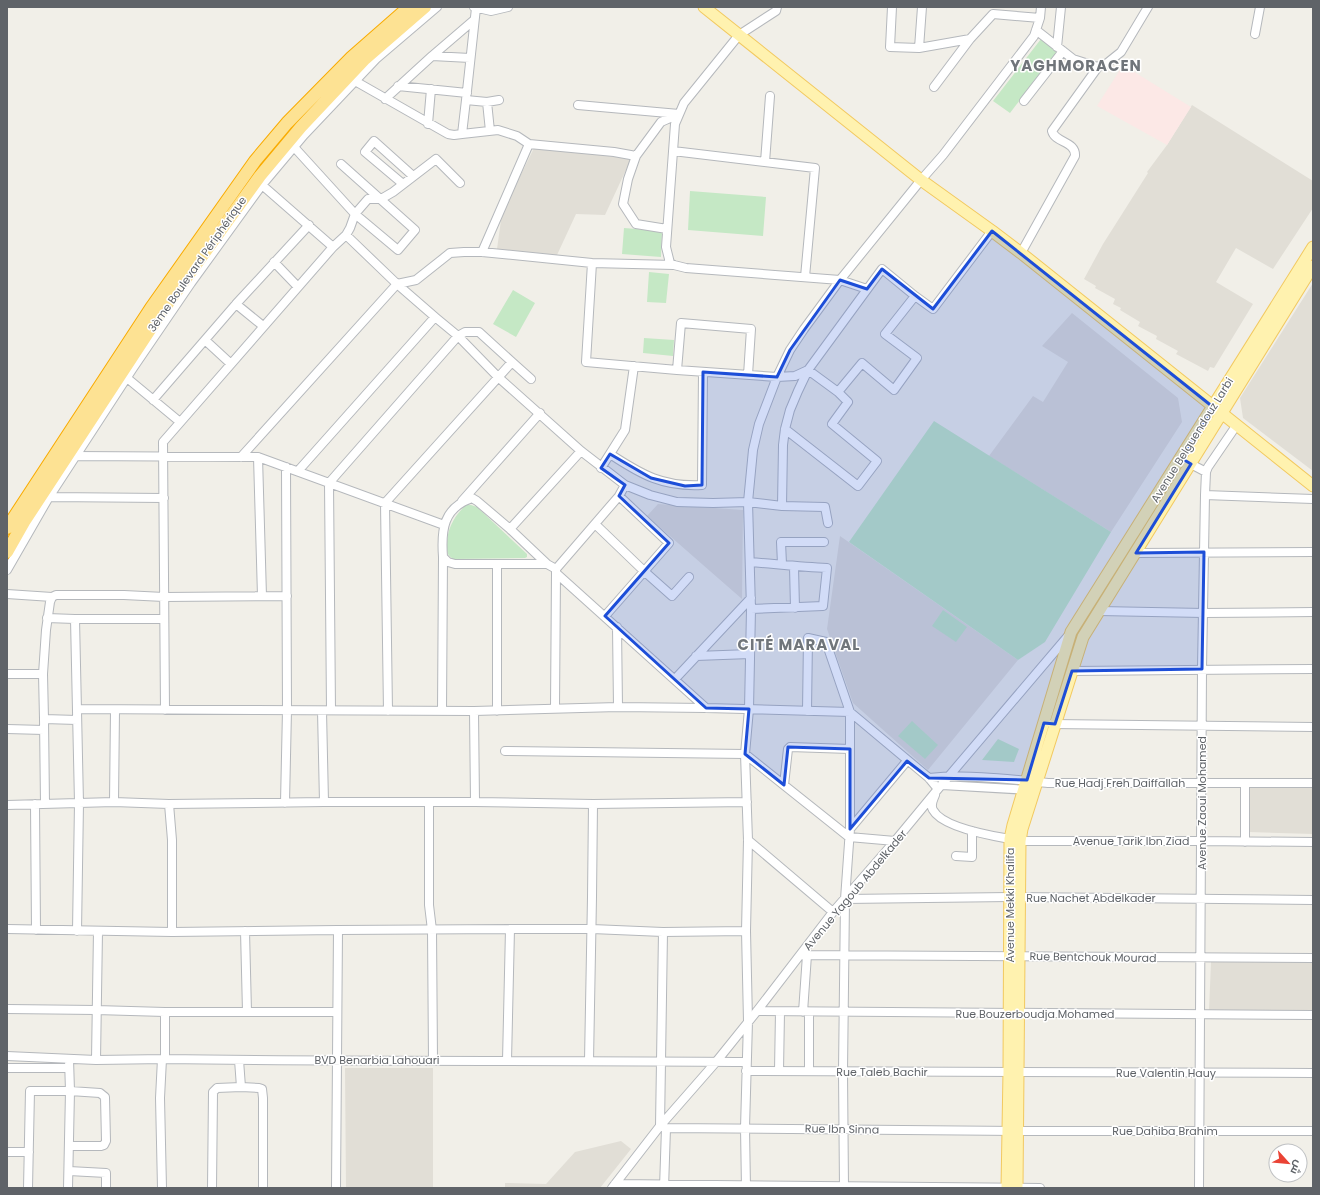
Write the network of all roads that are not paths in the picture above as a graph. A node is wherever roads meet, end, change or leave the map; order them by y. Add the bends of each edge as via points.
1 (409, 7) edge
2 (425, 7) edge
3 (437, 7) edge
4 (508, 7) edge
5 (704, 7) edge
6 (777, 7) edge
7 (892, 7) edge
8 (922, 7) edge
9 (1041, 7) edge
10 (1061, 7) edge
11 (1138, 7) edge
12 (1260, 7) edge
13 (475, 8) edge
14 (1147, 10) edge
15 (1040, 18) junction
16 (474, 20) junction
17 (1036, 30) junction
18 (1255, 34) dead end
19 (739, 35) junction
20 (970, 39) junction
21 (919, 48) junction
22 (1060, 49) junction
23 (432, 56) junction
24 (470, 58) junction
25 (1098, 67) junction
26 (355, 81) junction
27 (398, 86) junction
28 (934, 87) dead end
29 (431, 89) junction
30 (466, 96) junction
31 (770, 96) dead end
32 (385, 99) junction
33 (499, 100) dead end
34 (1024, 101) dead end
35 (487, 102) junction
36 (578, 105) dead end
37 (679, 114) junction
38 (428, 124) junction
39 (490, 131) junction
40 (462, 134) junction
41 (529, 144) junction
42 (294, 147) junction
43 (673, 151) junction
44 (636, 156) junction
45 (765, 162) junction
46 (342, 164) dead end
47 (414, 176) junction
48 (921, 180) junction
49 (460, 183) dead end
50 (403, 184) junction
51 (262, 185) junction
52 (381, 199) junction
53 (355, 214) junction
54 (309, 225) junction
55 (667, 229) junction
56 (992, 231) junction
57 (346, 235) junction
58 (333, 247) junction
59 (1313, 247) edge
60 (482, 252) junction
61 (1021, 253) junction
62 (274, 262) junction
63 (592, 263) junction
64 (674, 266) junction
65 (1313, 266) edge
66 (805, 277) junction
67 (840, 280) junction
68 (397, 284) junction
69 (298, 287) junction
70 (867, 289) junction
71 (915, 296) junction
72 (236, 304) junction
73 (435, 318) junction
74 (263, 326) junction
75 (458, 336) junction
76 (205, 340) junction
77 (512, 362) junction
78 (231, 364) junction
79 (634, 366) junction
80 (677, 370) junction
81 (808, 370) junction
82 (703, 372) junction
83 (748, 375) junction
84 (777, 376) junction
85 (498, 377) junction
86 (127, 378) junction
87 (531, 380) dead end
88 (838, 392) junction
89 (153, 400) junction
90 (1217, 411) junction
91 (540, 413) junction
92 (180, 422) junction
93 (1236, 426) junction
94 (785, 429) junction
95 (581, 451) junction
96 (610, 454) junction
97 (72, 456) junction
98 (164, 456) junction
99 (241, 457) junction
100 (258, 457) junction
101 (1181, 458) junction
102 (1191, 464) junction
103 (286, 467) junction
104 (601, 468) junction
105 (298, 472) junction
106 (1206, 472) junction
107 (329, 483) junction
108 (625, 485) junction
109 (1313, 486) edge
110 (1205, 495) junction
111 (619, 496) junction
112 (49, 497) junction
113 (164, 498) junction
114 (1313, 499) edge
115 (462, 502) junction
116 (748, 502) junction
117 (385, 503) junction
118 (782, 506) junction
119 (828, 523) dead end
120 (595, 524) junction
121 (444, 525) junction
122 (7, 528) edge
123 (510, 529) junction
124 (824, 542) dead end
125 (7, 552) edge
126 (1136, 552) junction
127 (1204, 552) junction
128 (1313, 552) edge
129 (443, 556) junction
130 (750, 562) junction
131 (497, 564) junction
132 (547, 564) junction
133 (782, 564) junction
134 (794, 567) junction
135 (7, 570) edge
136 (556, 571) junction
137 (644, 572) junction
138 (689, 578) dead end
139 (7, 594) edge
140 (262, 596) junction
141 (287, 596) junction
142 (52, 597) junction
143 (164, 597) junction
144 (751, 598) junction
145 (795, 608) junction
146 (751, 609) junction
147 (1099, 611) junction
148 (1204, 612) junction
149 (1313, 612) edge
150 (605, 616) junction
151 (48, 618) junction
152 (75, 619) junction
153 (164, 619) junction
154 (617, 627) junction
155 (1071, 632) junction
156 (750, 654) junction
157 (696, 656) junction
158 (1202, 669) junction
159 (1313, 669) edge
160 (1072, 670) junction
161 (7, 674) edge
162 (43, 674) junction
163 (675, 679) junction
164 (618, 707) junction
165 (554, 708) junction
166 (706, 708) junction
167 (77, 709) junction
168 (749, 709) junction
169 (115, 710) junction
170 (165, 710) junction
171 (287, 710) junction
172 (331, 710) junction
173 (388, 710) junction
174 (322, 711) junction
175 (442, 711) junction
176 (474, 711) junction
177 (497, 711) junction
178 (807, 711) junction
179 (850, 712) junction
180 (44, 719) junction
181 (77, 720) junction
182 (1050, 723) junction
183 (1202, 726) junction
184 (1313, 727) edge
185 (7, 729) edge
186 (44, 730) junction
187 (850, 749) junction
188 (505, 751) dead end
189 (745, 754) junction
190 (907, 761) junction
191 (949, 776) junction
192 (928, 778) junction
193 (1202, 783) junction
194 (1245, 783) junction
195 (1313, 783) edge
196 (784, 784) junction
197 (1034, 785) junction
198 (940, 787) junction
199 (114, 802) junction
200 (324, 802) junction
201 (475, 802) junction
202 (747, 802) junction
203 (79, 803) junction
204 (285, 803) junction
205 (429, 803) junction
206 (35, 804) junction
207 (45, 804) junction
208 (169, 804) junction
209 (593, 804) junction
210 (7, 805) edge
211 (972, 831) junction
212 (850, 833) junction
213 (748, 840) junction
214 (1015, 840) junction
215 (896, 841) junction
216 (1201, 841) junction
217 (1245, 842) junction
218 (1313, 842) edge
219 (956, 856) dead end
220 (1014, 897) junction
221 (1202, 898) junction
222 (845, 899) junction
223 (1313, 900) edge
224 (833, 912) junction
225 (510, 929) junction
226 (592, 929) junction
227 (7, 930) edge
228 (36, 930) junction
229 (338, 930) junction
230 (432, 930) junction
231 (77, 931) junction
232 (98, 931) junction
233 (245, 931) junction
234 (746, 931) junction
235 (172, 932) junction
236 (663, 932) junction
237 (804, 955) junction
238 (845, 955) junction
239 (1014, 956) junction
240 (1200, 958) junction
241 (1313, 958) edge
242 (7, 1009) edge
243 (96, 1010) junction
244 (757, 1011) junction
245 (164, 1012) junction
246 (247, 1012) junction
247 (337, 1012) junction
248 (780, 1012) junction
249 (806, 1012) junction
250 (844, 1013) junction
251 (1014, 1014) junction
252 (1200, 1015) junction
253 (1313, 1015) edge
254 (748, 1021) junction
255 (7, 1056) edge
256 (69, 1059) junction
257 (163, 1059) junction
258 (96, 1060) junction
259 (239, 1060) junction
260 (337, 1060) junction
261 (434, 1060) junction
262 (662, 1060) junction
263 (507, 1061) junction
264 (589, 1061) junction
265 (716, 1062) junction
266 (746, 1066) junction
267 (7, 1068) edge
268 (70, 1068) junction
269 (779, 1071) junction
270 (808, 1071) junction
271 (1014, 1071) junction
272 (843, 1072) junction
273 (1199, 1073) junction
274 (1313, 1073) edge
275 (241, 1087) junction
276 (70, 1091) junction
277 (663, 1127) junction
278 (745, 1128) junction
279 (844, 1129) junction
280 (1013, 1131) junction
281 (1199, 1131) junction
282 (1313, 1131) edge
283 (69, 1146) junction
284 (7, 1152) edge
285 (29, 1152) junction
286 (69, 1171) junction
287 (614, 1186) edge
288 (664, 1186) edge
289 (746, 1187) edge
290 (844, 1187) edge
291 (28, 1188) edge
292 (68, 1188) edge
293 (106, 1188) edge
294 (162, 1188) edge
295 (212, 1188) edge
296 (263, 1188) edge
297 (336, 1188) edge
298 (1007, 1188) edge
299 (1017, 1188) edge
300 (1040, 1188) edge
301 (1199, 1188) edge

1 - 122 highway, 3ème Boulevard Périphérique via 352,57 287,123 255,161 151,308
2 - 97 highway, 3ème Boulevard Périphérique via 366,59 260,176 161,313
3 - 26 street via 376,59
4 - 13 street via 491,11
5 - 19 main road
6 - 19 street via 776,11
7 - 21 street via 890,47
8 - 21 street
9 - 15 street
10 - 22 street
11 - 14 street
12 - 18 street
13 - 16 street
14 - 25 street via 1121,52
15 - 17 street
15 - 20 street via 993,14
16 - 23 street
16 - 24 street
17 - 22 street
17 - 48 street via 943,155
19 - 37 street via 684,103
19 - 48 main road
20 - 21 street
20 - 28 street
22 - 25 street via 1073,59
22 - 34 street
23 - 24 street
23 - 27 street
24 - 30 street
25 - 61 street via 1052,131 1057,138 1072,147 1075,151 1074,156
26 - 32 street
26 - 42 street
27 - 29 street
27 - 32 street
29 - 30 street
29 - 38 street
30 - 35 street
30 - 40 street
31 - 45 street
32 - 38 street
33 - 35 street
35 - 39 street
36 - 37 street
37 - 43 street via 675,124
37 - 44 street via 661,122
38 - 40 street via 448,134
39 - 40 street
39 - 41 street via 507,132
41 - 44 street
41 - 60 street
42 - 51 street
42 - 53 street
43 - 45 street
43 - 55 street
44 - 55 street via 623,204 636,224
45 - 66 street via 815,168
46 - 52 street
47 - 49 street via 436,159
47 - 50 street
47 - 50 street via 374,141 365,152
48 - 56 main road
48 - 67 street
50 - 52 street
51 - 54 street
51 - 86 street via 191,282
52 - 53 street via 368,199
52 - 53 street via 416,230 398,250
53 - 57 street
54 - 58 street
54 - 62 street
55 - 64 street via 666,247 670,263
56 - 61 main road
56 - 71 street via 933,309
57 - 58 street
57 - 68 street
58 - 69 street
59 - 90 main road, Avenue Belguendouz Larbi
60 - 63 street
60 - 68 street via 450,253 416,280
61 - 90 main road
62 - 69 street
62 - 72 street
63 - 64 street
63 - 79 street via 586,362
64 - 66 street
65 - 90 main road
66 - 67 street
67 - 70 street
67 - 84 street via 790,350
68 - 73 street
68 - 99 street
69 - 74 street
70 - 71 street via 882,268
70 - 81 street
71 - 88 street via 885,334 917,358 894,390 862,363
72 - 74 street
72 - 76 street
73 - 75 street
73 - 105 street
74 - 78 street
75 - 77 street via 465,332 479,332
75 - 85 street
75 - 107 street
76 - 78 street
76 - 89 street
77 - 85 street
77 - 87 street
78 - 92 street
79 - 80 street
79 - 96 street via 625,430
80 - 82 street
80 - 83 street via 681,323 751,329
81 - 84 street via 795,376
81 - 88 street
81 - 94 street via 790,410
82 - 83 street
82 - 96 street via 702,485 670,484 651,478
83 - 84 street
84 - 116 street via 759,424 753,450
85 - 91 street
85 - 117 street
86 - 89 street
86 - 97 street
88 - 94 street via 848,402 832,424 877,461 858,486
89 - 92 street
90 - 93 main road
90 - 101 main road, Avenue Belguendouz Larbi
90 - 102 main road, Avenue Mekki Khalifa
91 - 95 street
91 - 115 street
92 - 98 street via 163,442
93 - 106 street, Avenue Zaoui Mohamed
93 - 109 main road
94 - 118 street
95 - 104 street
95 - 123 street
96 - 104 street
97 - 98 street
97 - 112 street
97 - 125 highway, 3ème Boulevard Périphérique via 24,522
98 - 99 street
98 - 113 street
99 - 100 street
100 - 103 street
100 - 140 street
101 - 102 street
101 - 155 main road, Avenue Belguendouz Larbi
102 - 106 street
102 - 126 main road, Avenue Mekki Khalifa
103 - 105 street
103 - 141 street
104 - 108 street
105 - 107 street
106 - 110 street, Avenue Zaoui Mohamed
107 - 117 street
107 - 172 street
108 - 111 street
108 - 116 street via 677,502
110 - 114 street
110 - 127 street, Avenue Zaoui Mohamed
111 - 120 street
111 - 137 street via 669,543
112 - 113 street
112 - 135 street
113 - 143 street
115 - 121 street
115 - 123 street via 472,498
116 - 118 street
116 - 130 street
117 - 121 street
117 - 173 street
118 - 119 street via 825,507
120 - 136 street
120 - 137 street
121 - 129 street
123 - 132 street
124 - 133 street via 781,542
126 - 127 street
126 - 147 main road, Avenue Mekki Khalifa
127 - 128 street
127 - 148 street, Avenue Zaoui Mohamed
129 - 131 street via 448,562 455,564
129 - 175 street
130 - 133 street
130 - 144 street
131 - 132 street
131 - 177 street
132 - 136 street
133 - 134 street
134 - 145 street
134 - 145 street via 827,568 823,606
136 - 150 street
136 - 165 street
137 - 138 street via 672,596
137 - 150 street
139 - 142 street
140 - 141 street
140 - 143 street
141 - 171 street
142 - 143 street via 61,594 124,594
142 - 151 street
143 - 153 street
144 - 146 street
144 - 157 street
145 - 146 street
146 - 156 street
147 - 148 street
147 - 160 main road, Avenue Mekki Khalifa via 1083,637
148 - 149 street
148 - 158 street, Avenue Zaoui Mohamed
150 - 154 street
151 - 152 street
151 - 162 street
152 - 153 street
152 - 167 street
153 - 170 street
154 - 163 street
154 - 164 street
155 - 182 main road, Avenue Mekki Khalifa
155 - 191 street, Avenue Yagoub Abdelkader
156 - 157 street
156 - 168 street
157 - 163 street
158 - 159 street
158 - 160 street
158 - 183 street, Avenue Zaoui Mohamed
160 - 182 main road, Avenue Mekki Khalifa
161 - 162 street
162 - 180 street
163 - 166 street
164 - 165 street
164 - 166 street
165 - 177 street
166 - 168 street
167 - 169 street
167 - 181 street
168 - 178 street
168 - 189 street
169 - 170 street
169 - 199 street
170 - 171 street
171 - 174 street
171 - 204 street
172 - 173 street
172 - 174 street
173 - 175 street
174 - 200 street
175 - 176 street
176 - 177 street
176 - 201 street
178 - 179 street
178 - 179 street via 808,638 826,642
179 - 187 street
179 - 190 street
180 - 181 street
180 - 186 street
181 - 203 street
182 - 183 street
182 - 197 main road, Avenue Mekki Khalifa
183 - 184 street
183 - 193 street, Avenue Zaoui Mohamed
185 - 186 street
186 - 207 street
187 - 196 street via 790,747
187 - 212 street
188 - 189 street
189 - 196 street
189 - 202 street
190 - 192 street
190 - 212 street
191 - 192 street
191 - 197 street
191 - 198 street, Avenue Yagoub Abdelkader
192 - 198 street
193 - 194 street, Rue Hadj Freh Daiffallah
193 - 197 street, Rue Hadj Freh Daiffallah
193 - 216 street, Avenue Zaoui Mohamed
194 - 195 street, Rue Hadj Freh Daiffallah
194 - 217 street
196 - 212 street
197 - 198 street
197 - 214 main road, Avenue Mekki Khalifa via 1022,829
198 - 211 street, Avenue Tarik Ibn Ziad via 931,804 933,810 943,819
198 - 215 street, Avenue Yagoub Abdelkader
199 - 203 street
199 - 208 street
200 - 204 street
200 - 205 street
201 - 205 street
201 - 209 street
202 - 209 street
202 - 213 street
203 - 207 street
203 - 231 street
204 - 208 street
205 - 230 street via 429,906
206 - 207 street
206 - 210 street
206 - 228 street
208 - 235 street via 172,840
209 - 226 street
211 - 214 street, Avenue Tarik Ibn Ziad
211 - 219 street via 972,857
212 - 215 street
212 - 222 street
213 - 224 street
213 - 234 street
214 - 216 street, Avenue Tarik Ibn Ziad
214 - 220 main road, Avenue Mekki Khalifa
215 - 222 street, Avenue Yagoub Abdelkader
216 - 217 street, Avenue Tarik Ibn Ziad
216 - 221 street, Avenue Zaoui Mohamed
217 - 218 street, Avenue Tarik Ibn Ziad
220 - 221 street, Rue Nachet Abdelkader
220 - 222 street, Rue Nachet Abdelkader
220 - 239 main road, Avenue Mekki Khalifa
221 - 223 street, Rue Nachet Abdelkader
221 - 240 street, Avenue Zaoui Mohamed
222 - 224 street, Avenue Yagoub Abdelkader
222 - 238 street
224 - 237 street, Avenue Yagoub Abdelkader
225 - 226 street
225 - 230 street
225 - 263 street
226 - 236 street
226 - 264 street
227 - 228 street
228 - 231 street
229 - 230 street
229 - 233 street
229 - 247 street
230 - 261 street
231 - 232 street
232 - 235 street
232 - 243 street
233 - 235 street
233 - 246 street
234 - 236 street
234 - 254 street
236 - 262 street
237 - 238 street, Rue Bentchouk Mourad
237 - 244 street, Avenue Yagoub Abdelkader
237 - 249 street
238 - 239 street, Rue Bentchouk Mourad
238 - 250 street
239 - 240 street, Rue Bentchouk Mourad
239 - 251 main road, Avenue Mekki Khalifa
240 - 241 street, Rue Bentchouk Mourad
240 - 252 street, Avenue Zaoui Mohamed
242 - 243 street
243 - 245 street
243 - 258 street
244 - 248 street, Rue Bouzerboudja Mohamed
244 - 254 street, Avenue Yagoub Abdelkader
245 - 246 street
245 - 257 street
246 - 247 street
247 - 260 street
248 - 249 street, Rue Bouzerboudja Mohamed
248 - 269 street
249 - 250 street, Rue Bouzerboudja Mohamed
249 - 270 street
250 - 251 street, Rue Bouzerboudja Mohamed
250 - 272 street
251 - 252 street, Rue Bouzerboudja Mohamed
251 - 271 main road, Avenue Mekki Khalifa
252 - 253 street, Rue Bouzerboudja Mohamed
252 - 273 street, Avenue Zaoui Mohamed
254 - 265 street, Avenue Yagoub Abdelkader
254 - 266 street
255 - 256 street, BVD Benarbia Lahouari
256 - 258 street, BVD Benarbia Lahouari
256 - 268 street
257 - 258 street, BVD Benarbia Lahouari
257 - 259 street, BVD Benarbia Lahouari
257 - 294 street via 160,1098
259 - 260 street, BVD Benarbia Lahouari
259 - 275 street
260 - 261 street, BVD Benarbia Lahouari
260 - 297 street
261 - 263 street, BVD Benarbia Lahouari
262 - 264 street, BVD Benarbia Lahouari
262 - 265 street, BVD Benarbia Lahouari
262 - 277 street
263 - 264 street, BVD Benarbia Lahouari
265 - 266 street, BVD Benarbia Lahouari
265 - 277 street, Avenue Yagoub Abdelkader
266 - 269 street, Rue Taleb Bachir
266 - 278 street
267 - 268 street
268 - 276 street
269 - 270 street, Rue Taleb Bachir
270 - 272 street, Rue Taleb Bachir
271 - 272 street, Rue Taleb Bachir
271 - 273 street, Rue Valentin Hauy
271 - 280 main road, Avenue Mekki Khalifa
272 - 279 street
273 - 274 street, Rue Valentin Hauy
273 - 281 street, Avenue Zaoui Mohamed
275 - 295 street via 217,1088 213,1092
275 - 296 street via 262,1089
276 - 283 street
276 - 283 street via 104,1095 106,1141 101,1146
276 - 285 street via 30,1091
277 - 278 street, Rue Ibn Sinna
277 - 287 street, Avenue Yagoub Abdelkader
277 - 288 street
278 - 279 street, Rue Ibn Sinna
278 - 289 street
279 - 280 street, Rue Ibn Sinna
279 - 290 street
280 - 281 street, Rue Dahiba Brahim
280 - 298 main road, Avenue Mekki Khalifa
280 - 299 main road, Avenue Mekki Khalifa
281 - 282 street, Rue Dahiba Brahim
281 - 301 street, Avenue Zaoui Mohamed
283 - 286 street
284 - 285 street
285 - 291 street
286 - 292 street
286 - 293 street via 104,1172
287 - 288 street
288 - 289 street
289 - 290 street
290 - 298 street
298 - 299 street
299 - 300 street

